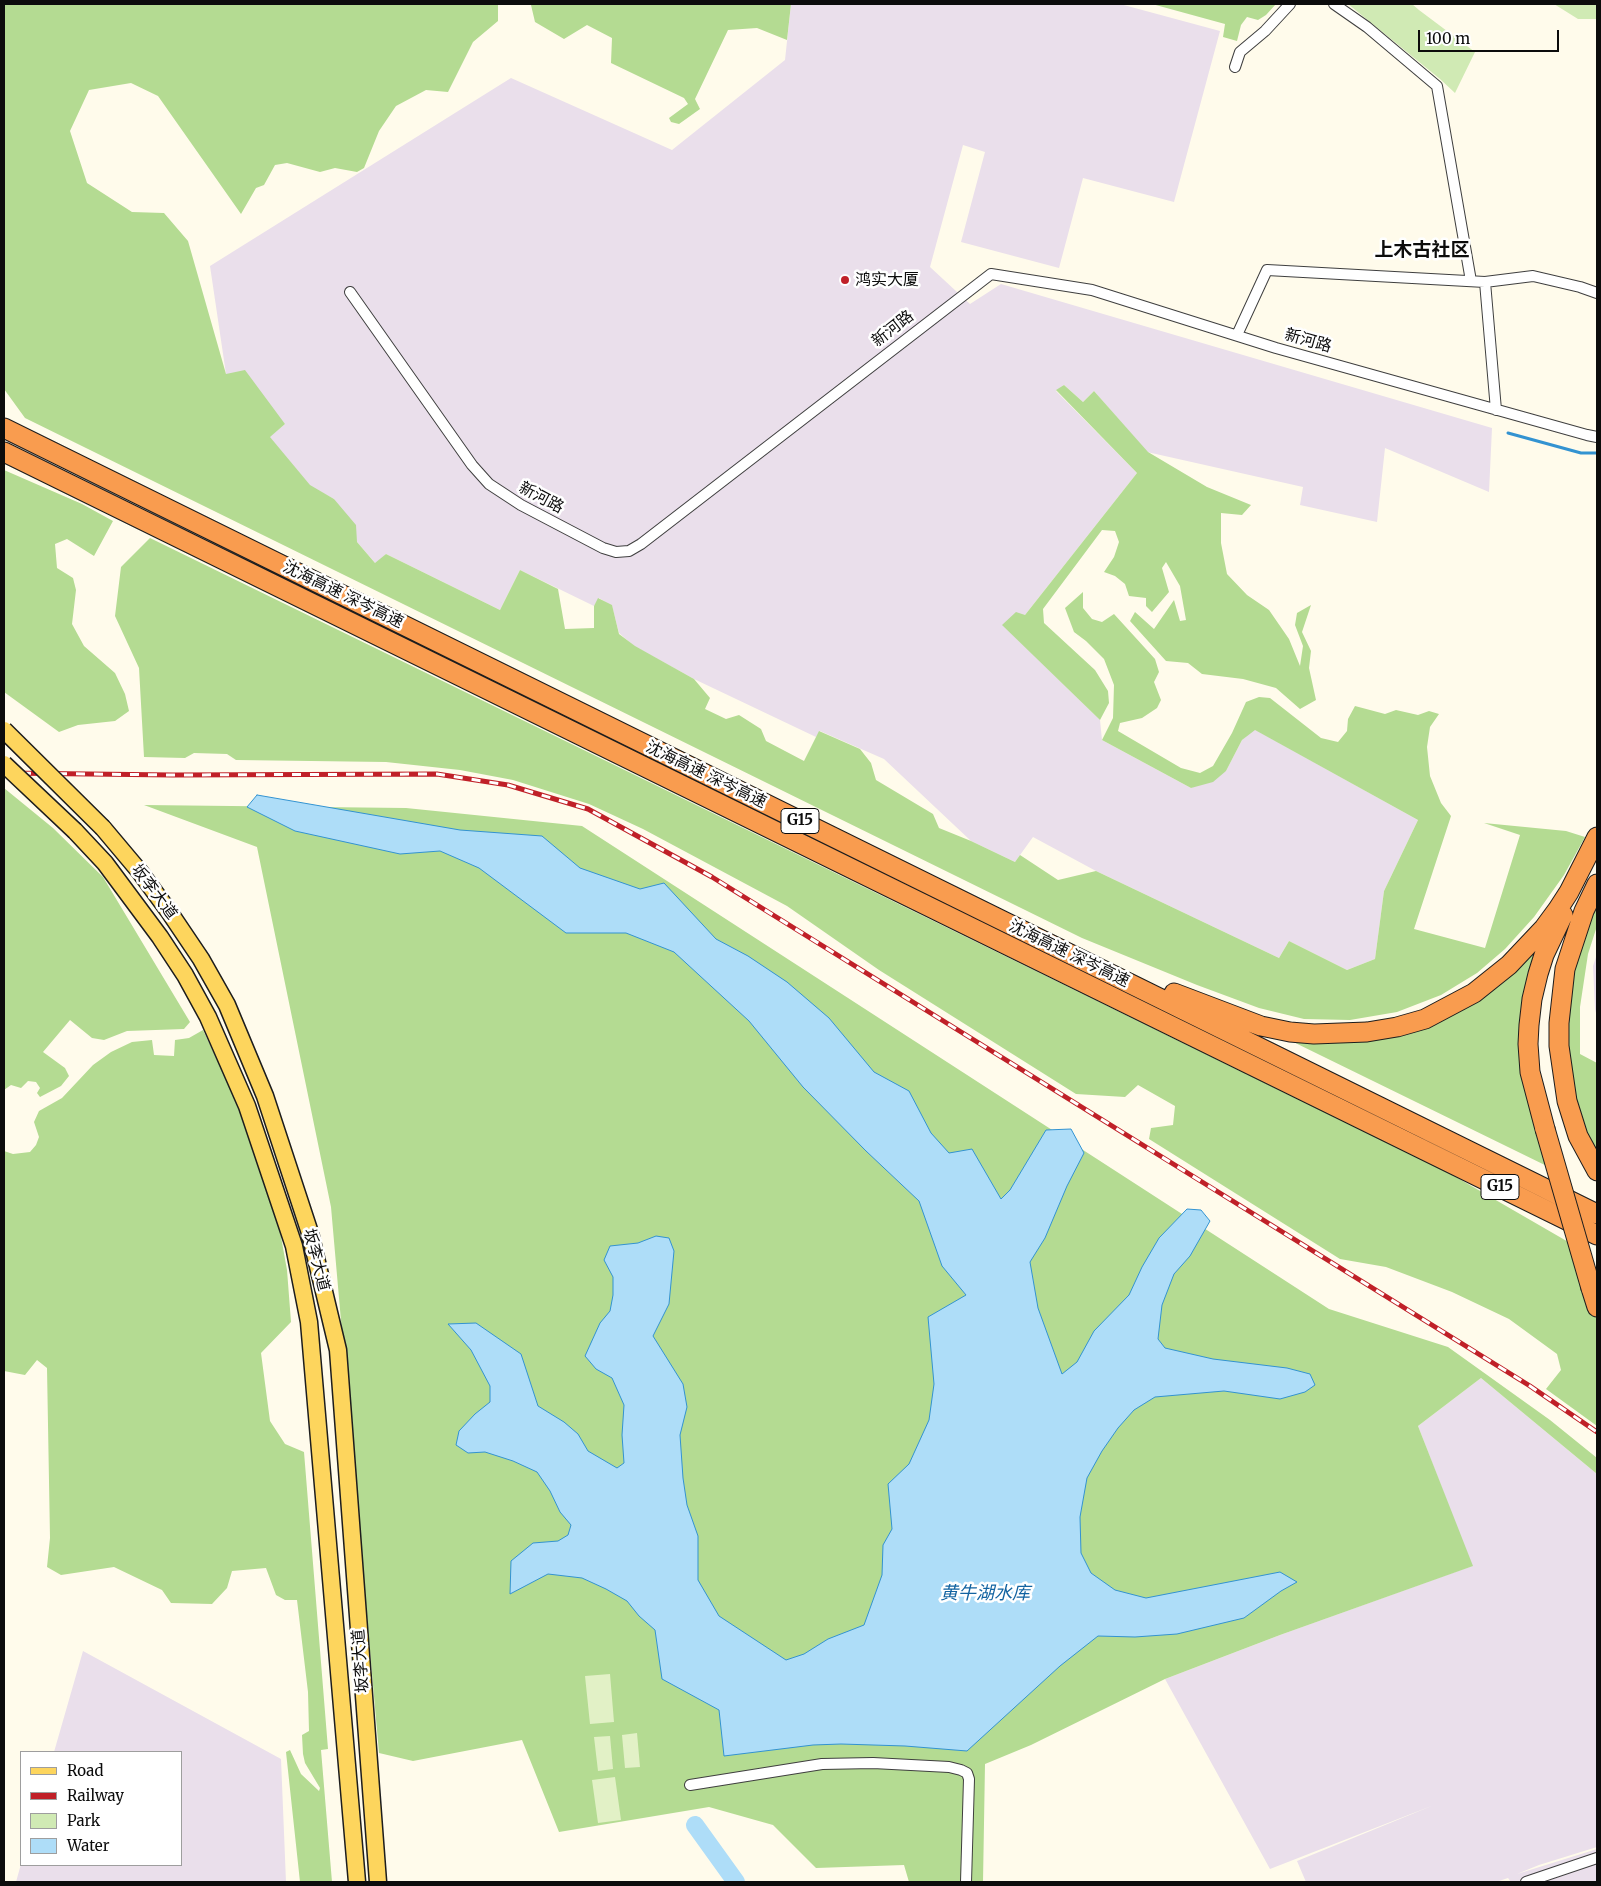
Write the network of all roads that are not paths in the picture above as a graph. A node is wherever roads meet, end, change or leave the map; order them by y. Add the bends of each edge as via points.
1 (1290, 4) edge
2 (1334, 4) edge
3 (1235, 67) dead end
4 (1471, 281) junction
5 (1486, 282) junction
6 (350, 292) dead end
7 (1597, 293) edge
8 (1237, 335) junction
9 (1496, 410) junction
10 (4, 428) edge
11 (1597, 437) edge
12 (4, 452) edge
13 (4, 730) edge
14 (4, 764) edge
15 (1597, 838) edge
16 (1597, 876) edge
17 (1597, 884) edge
18 (959, 900) junction
19 (1550, 1132) junction
20 (1403, 1139) junction
21 (1597, 1171) edge
22 (1597, 1214) edge
23 (1597, 1236) edge
24 (1597, 1249) edge
25 (1594, 1283) edge
26 (1597, 1307) edge
27 (690, 1785) dead end
28 (1597, 1858) edge
29 (357, 1882) edge
30 (378, 1882) edge
31 (966, 1882) edge
32 (1526, 1882) edge

1 - 3 street via 1266,31 1240,52
2 - 4 street via 1367,27 1437,86
4 - 5 street
4 - 8 street via 1267,270
5 - 7 street via 1533,276
5 - 9 street
6 - 8 street, 新河路 via 472,465 489,484 521,505 616,552 641,544 991,274 1092,290
8 - 9 street, 新河路
9 - 11 street, 新河路
10 - 18 highway, 沈海高速 深岑高速 / G15
12 - 20 highway, 沈海高速 深岑高速 / G15
13 - 30 main road, 坂李大道, bridge via 103,828 170,912 201,959 226,1005 265,1096 310,1233 338,1350
14 - 29 main road, 坂李大道, bridge via 105,863 185,974 208,1017 247,1106 294,1246 308,1322
15 - 18 highway via 1558,909 1509,965 1474,993 1425,1018 1367,1032 1314,1034 1261,1026 1165,990
15 - 19 highway via 1544,955 1532,999 1528,1044 1530,1072
16 - 19 highway via 1551,959 1540,1001 1536,1044 1538,1071
17 - 21 highway via 1584,911 1565,969 1559,1046 1567,1101 1578,1136
18 - 22 highway, 沈海高速 深岑高速 / G15
19 - 25 highway
20 - 23 highway, G15
20 - 24 highway
25 - 26 highway
27 - 31 street via 822,1764 882,1764 961,1770 969,1779
28 - 32 street

